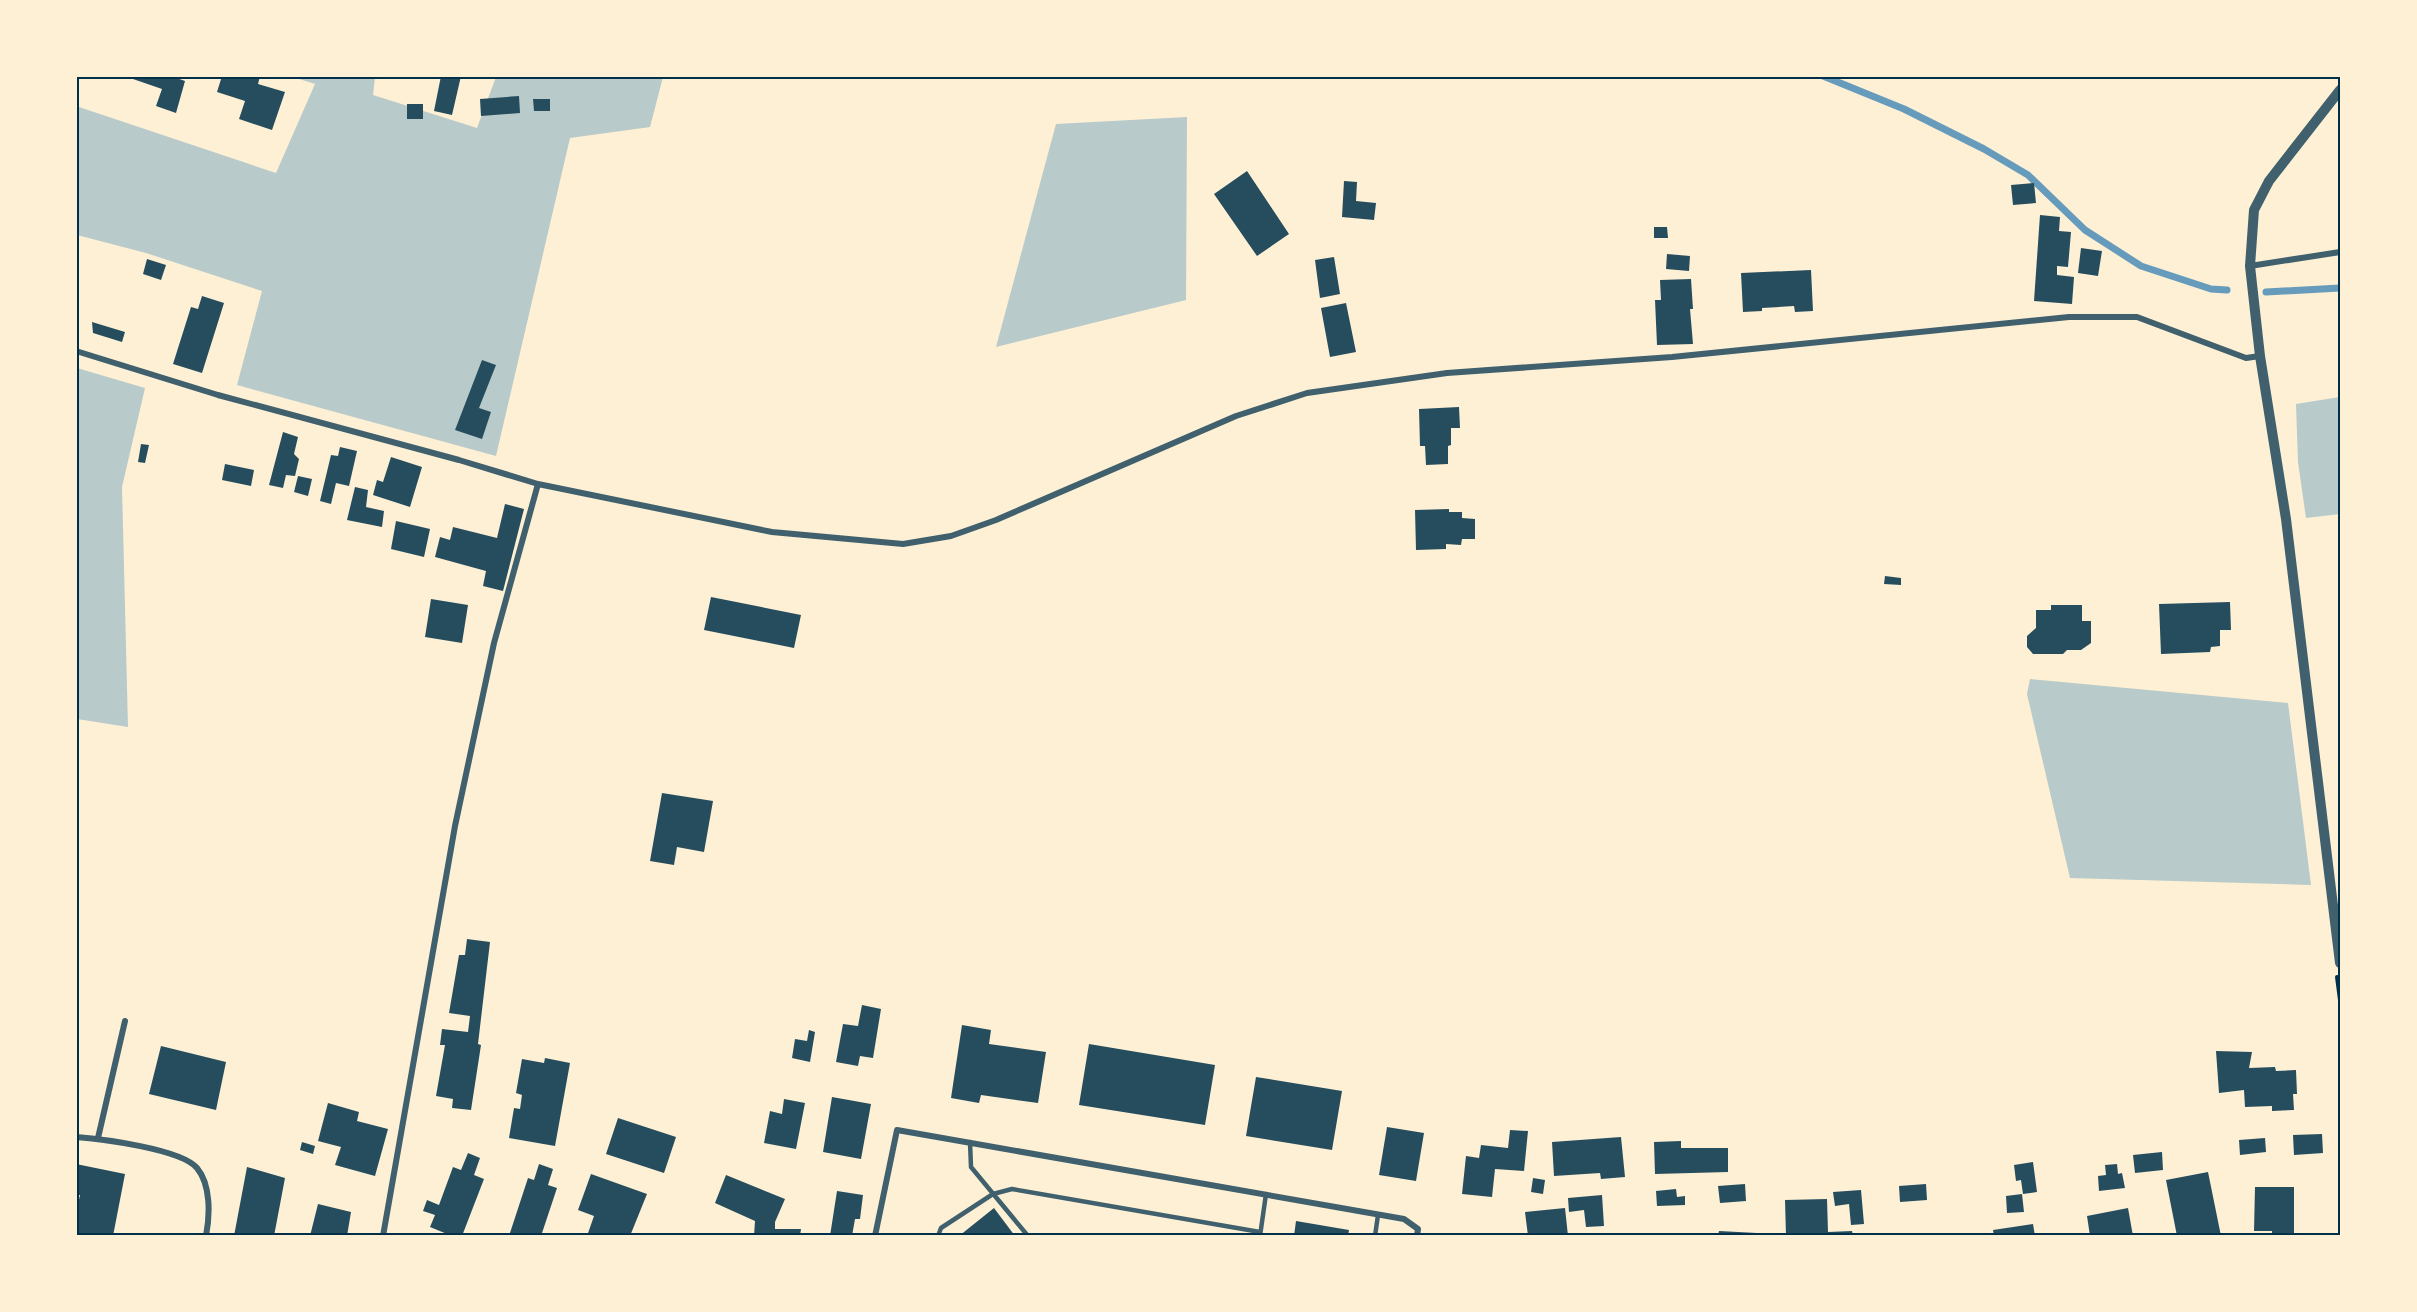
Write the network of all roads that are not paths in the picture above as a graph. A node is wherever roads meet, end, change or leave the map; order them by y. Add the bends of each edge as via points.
1 (2340, 90) edge
2 (2340, 252) edge
3 (2250, 266) junction
4 (76, 351) edge
5 (2260, 356) junction
6 (538, 484) junction
7 (2340, 963) edge
8 (125, 1021) dead end
9 (76, 1137) edge
10 (98, 1138) junction
11 (970, 1142) junction
12 (993, 1194) junction
13 (1266, 1194) junction
14 (1378, 1215) junction
15 (1260, 1234) edge
16 (206, 1236) edge
17 (383, 1236) edge
18 (875, 1236) edge
19 (938, 1236) edge
20 (1029, 1236) edge
21 (1375, 1236) edge
22 (1417, 1236) edge

1 - 3 street via 2270,181 2254,210
2 - 3 street
3 - 5 street
4 - 6 street
5 - 6 street via 2246,358 2137,317 2069,318 1672,357 1447,373 1308,393 1236,416 996,520 951,536 903,544 772,532
5 - 7 street via 2286,519
6 - 17 street via 494,643 455,826
8 - 10 street
9 - 10 street
10 - 16 street via 167,1152 196,1167 209,1196
11 - 12 lane via 971,1167
11 - 13 street
11 - 18 street via 897,1130
12 - 15 lane via 1012,1189
12 - 19 lane via 941,1228
12 - 20 lane
13 - 14 street
13 - 15 lane
14 - 21 lane
14 - 22 street via 1404,1219 1418,1229

